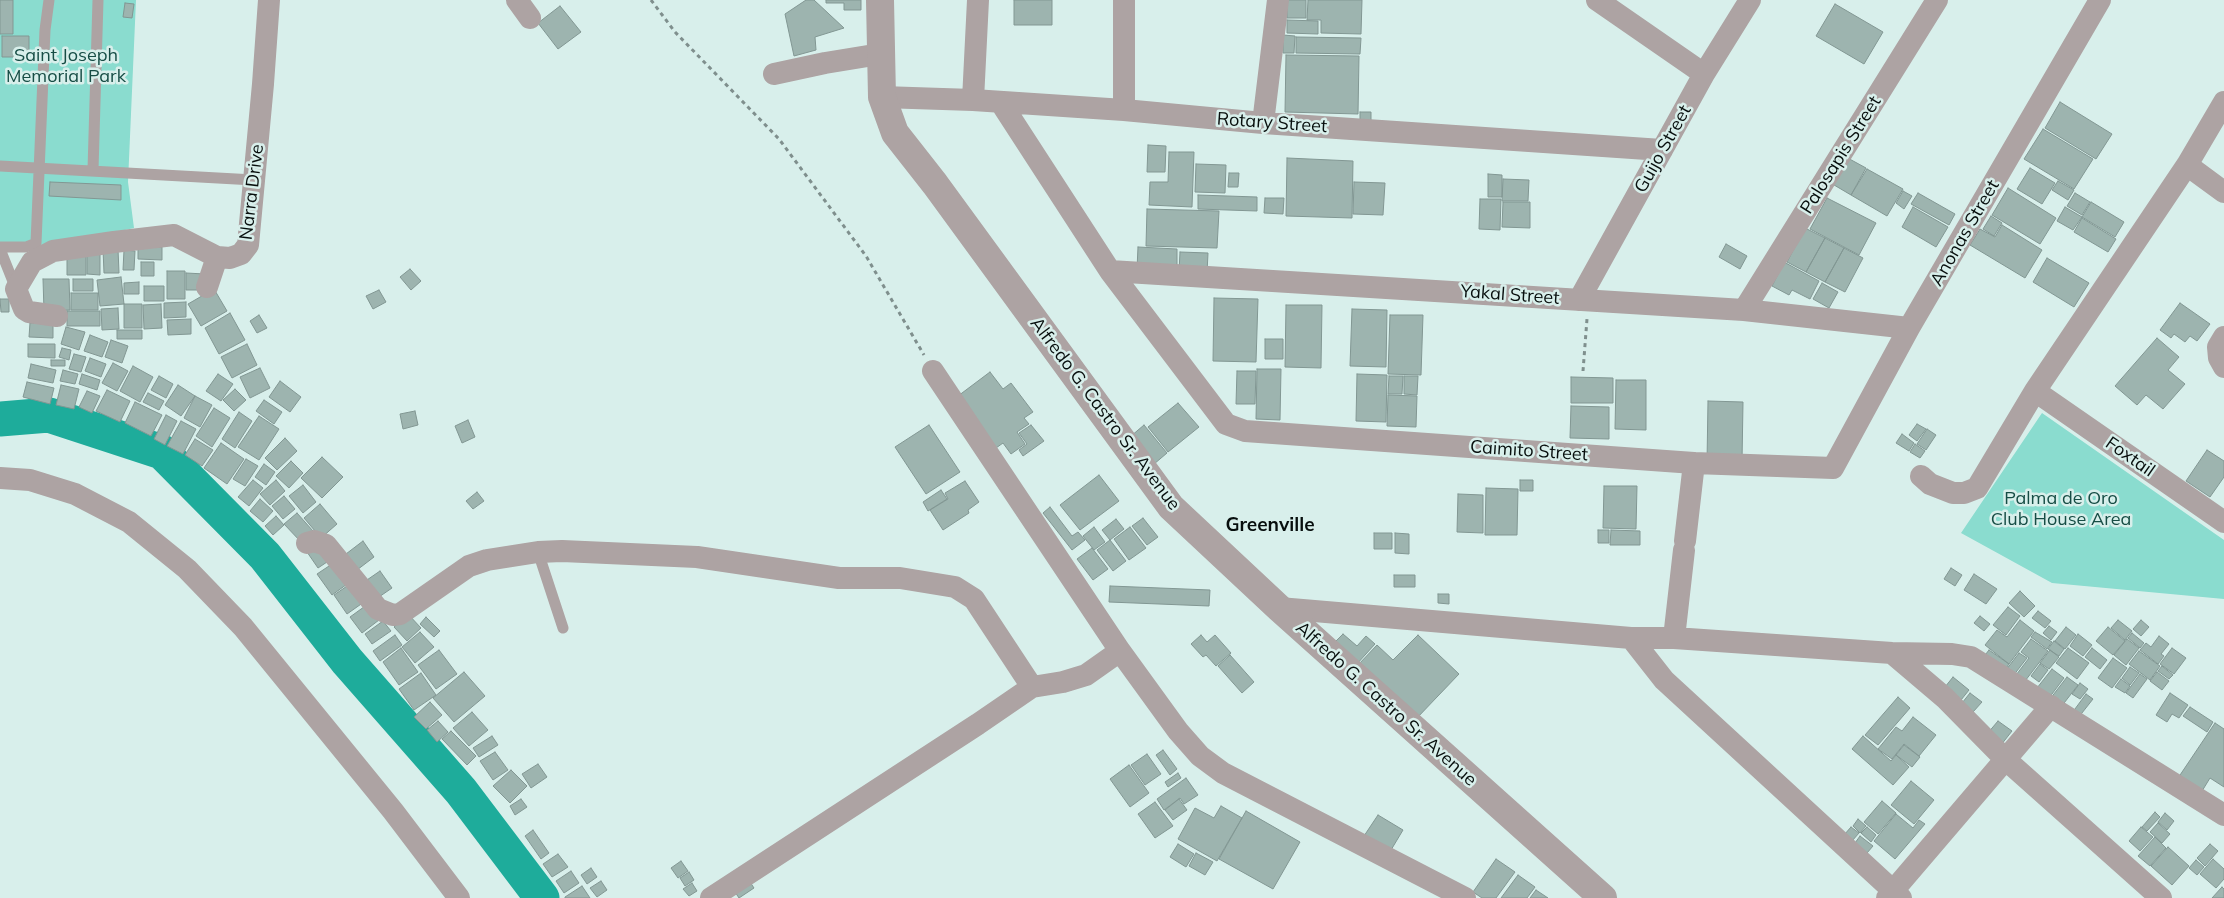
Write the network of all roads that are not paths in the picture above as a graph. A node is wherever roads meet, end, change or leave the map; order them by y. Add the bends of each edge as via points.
1 (49, 0) edge
2 (98, 0) edge
3 (269, 0) edge
4 (880, 0) edge
5 (978, 0) edge
6 (1124, 0) edge
7 (1278, 0) edge
8 (1597, 0) edge
9 (1750, 0) edge
10 (1937, 0) edge
11 (2100, 0) edge
12 (880, 54) junction
13 (774, 74) dead end
14 (1704, 74) junction
15 (882, 97) junction
16 (973, 100) junction
17 (2224, 102) edge
18 (1001, 103) junction
19 (1124, 110) junction
20 (1263, 123) junction
21 (1662, 150) junction
22 (2187, 165) junction
23 (0, 166) edge
24 (39, 168) junction
25 (93, 170) junction
26 (254, 180) junction
27 (2224, 192) edge
28 (0, 248) edge
29 (216, 257) junction
30 (1110, 271) junction
31 (207, 287) dead end
32 (16, 288) junction
33 (1578, 300) junction
34 (1744, 310) junction
35 (57, 316) dead end
36 (1910, 328) junction
37 (2224, 337) edge
38 (2224, 367) edge
39 (933, 370) road end
40 (2035, 392) junction
41 (1694, 463) junction
42 (1833, 468) joint
43 (1922, 476) dead end
44 (0, 478) edge
45 (2224, 522) edge
46 (307, 543) dead end
47 (538, 552) junction
48 (1279, 608) junction
49 (563, 628) dead end
50 (1631, 638) junction
51 (1674, 638) junction
52 (1120, 651) junction
53 (1892, 653) junction
54 (1032, 687) junction
55 (2051, 706) junction
56 (2006, 759) junction
57 (2224, 815) edge
58 (1894, 896) edge
59 (458, 898) edge
60 (711, 898) edge
61 (1465, 898) edge
62 (1603, 898) edge
63 (2161, 898) edge

1 - 24 lane
2 - 25 lane
3 - 26 street, Narra Drive
4 - 12 street, Alfredo G. Castro Sr. Avenue
5 - 16 street
6 - 19 street
7 - 20 street
8 - 14 street
9 - 14 street, Guijo Street
10 - 34 street, Palosapis Street
11 - 36 street, Anonas Street
12 - 13 street
12 - 15 street, Alfredo G. Castro Sr. Avenue
14 - 21 street, Guijo Street
15 - 16 street, Rotary Street
15 - 48 street, Alfredo G. Castro Sr. Avenue via 895,133 1171,507
16 - 18 street, Rotary Street
17 - 22 street
18 - 19 street, Rotary Street
18 - 30 street
19 - 20 street, Rotary Street
20 - 21 street, Rotary Street
21 - 33 street, Guijo Street
22 - 27 street
22 - 40 street
23 - 24 lane
24 - 25 lane
24 - 28 lane via 36,243 26,247
25 - 26 lane
26 - 29 street, Narra Drive via 248,245 241,254 230,258
28 - 32 lane
29 - 31 street
29 - 32 street via 174,235 73,247 38,257
30 - 33 street, Yakal Street
30 - 41 street, Caimito Street via 1226,424 1245,430
32 - 35 street via 24,309
33 - 34 street, Yakal Street
34 - 36 street, Yakal Street
36 - 42 street, Anonas Street
37 - 38 street via 2218,347
39 - 52 street
40 - 43 street via 1977,488 1953,494 1930,484
40 - 45 street, Foxtail
41 - 42 street, Caimito Street
41 - 51 street
44 - 59 street via 30,480 74,494 129,522 187,569 243,626 393,811
46 - 47 street via 314,541 326,545 378,609 393,615 400,614 469,566
47 - 49 lane
47 - 54 street via 697,557 839,578 900,578 955,586 974,599
48 - 50 street
48 - 62 street, Alfredo G. Castro Sr. Avenue
50 - 51 street
50 - 58 street via 1664,680
51 - 53 street
52 - 54 street via 1086,675
52 - 61 street via 1178,731 1200,756 1223,773
53 - 55 street via 1971,657
53 - 56 street via 1945,698
54 - 60 street
55 - 56 street
55 - 57 street
56 - 58 street
56 - 63 street

